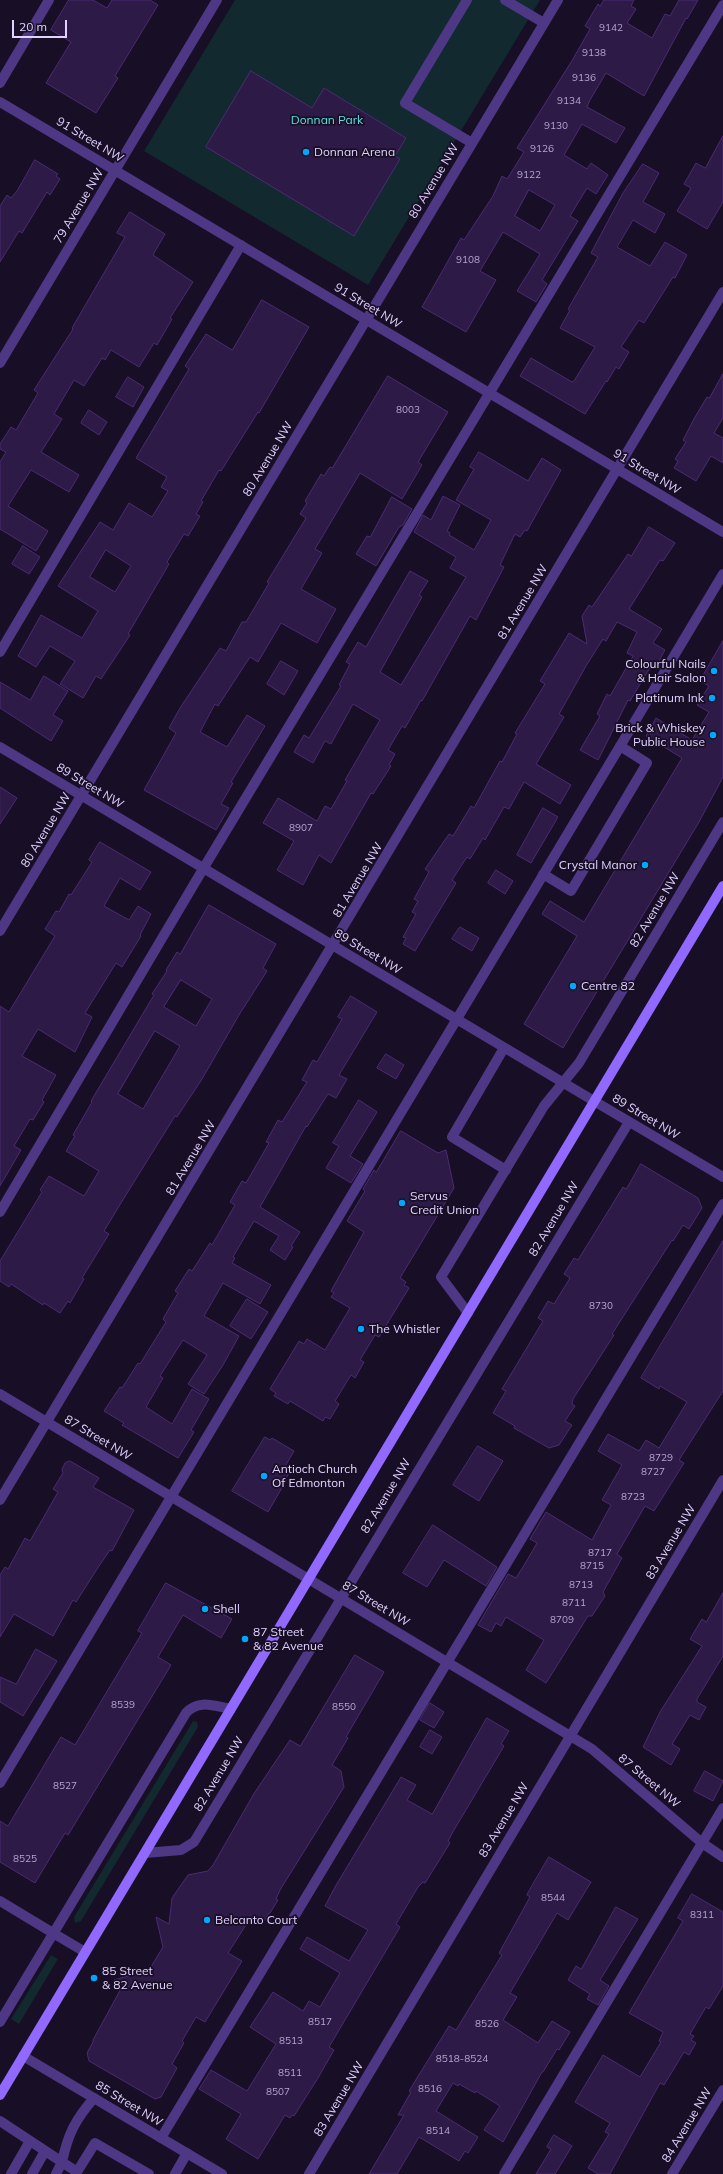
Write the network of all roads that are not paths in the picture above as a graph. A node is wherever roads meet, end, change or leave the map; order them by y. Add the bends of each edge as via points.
1 (49, 0) edge
2 (217, 0) edge
3 (466, 0) edge
4 (505, 0) edge
5 (558, 0) edge
6 (723, 5) edge
7 (544, 24) junction
8 (0, 83) edge
9 (0, 102) edge
10 (472, 143) junction
11 (115, 170) junction
12 (241, 245) junction
13 (723, 292) edge
14 (366, 320) junction
15 (0, 363) edge
16 (490, 393) junction
17 (617, 469) junction
18 (723, 532) edge
19 (723, 574) edge
20 (0, 652) edge
21 (620, 746) junction
22 (0, 747) edge
23 (81, 796) junction
24 (723, 822) edge
25 (203, 869) junction
26 (543, 874) junction
27 (723, 886) edge
28 (0, 931) edge
29 (333, 946) junction
30 (456, 1020) junction
31 (504, 1048) junction
32 (563, 1083) junction
33 (594, 1101) junction
34 (629, 1122) junction
35 (506, 1170) junction
36 (723, 1178) edge
37 (723, 1204) edge
38 (0, 1212) edge
39 (468, 1313) junction
40 (0, 1394) edge
41 (47, 1422) junction
42 (723, 1480) edge
43 (171, 1497) junction
44 (0, 1500) edge
45 (308, 1579) junction
46 (340, 1597) junction
47 (448, 1662) junction
48 (231, 1709) junction
49 (570, 1736) junction
50 (0, 1783) edge
51 (723, 1808) edge
52 (702, 1843) junction
53 (145, 1853) junction
54 (723, 1857) edge
55 (0, 1902) edge
56 (53, 1933) junction
57 (85, 1952) junction
58 (0, 2022) edge
59 (23, 2056) junction
60 (723, 2090) edge
61 (0, 2095) edge
62 (94, 2098) junction
63 (0, 2121) edge
64 (161, 2138) junction
65 (30, 2141) junction
66 (45, 2151) junction
67 (187, 2153) junction
68 (62, 2162) junction
69 (76, 2173) edge
70 (11, 2174) edge
71 (32, 2174) edge
72 (56, 2174) edge
73 (149, 2174) edge
74 (175, 2174) edge
75 (222, 2174) edge
76 (309, 2174) edge
77 (504, 2174) edge
78 (672, 2174) edge

1 - 8 street
2 - 11 street, 79 Avenue NW
3 - 10 street via 405,103
4 - 7 street
5 - 7 street, 80 Avenue NW
6 - 16 street
7 - 10 street, 80 Avenue NW
9 - 11 street, 91 Street NW
10 - 14 street, 80 Avenue NW
11 - 12 street, 91 Street NW
11 - 15 street, 79 Avenue NW
12 - 14 street, 91 Street NW
12 - 20 street
13 - 17 street, 81 Avenue NW
14 - 16 street, 91 Street NW
14 - 23 street, 80 Avenue NW
16 - 17 street, 91 Street NW
16 - 25 street
17 - 18 street, 91 Street NW
17 - 29 street, 81 Avenue NW
19 - 21 street
21 - 26 street
21 - 26 street via 647,763 571,891
22 - 23 street, 89 Street NW
23 - 25 street, 89 Street NW
23 - 28 street, 80 Avenue NW
24 - 32 street, 82 Avenue NW via 579,1063
25 - 29 street, 89 Street NW
25 - 38 street
26 - 30 street
27 - 33 main road, 82 Avenue NW
29 - 30 street, 89 Street NW
29 - 41 street, 81 Avenue NW
30 - 31 street, 89 Street NW
30 - 43 street
31 - 32 street, 89 Street NW
31 - 35 street via 452,1137
32 - 33 street, 89 Street NW
32 - 35 street, 82 Avenue NW via 544,1106
33 - 34 street, 89 Street NW
33 - 39 main road, 82 Avenue NW
34 - 36 street, 89 Street NW
34 - 46 street, 82 Avenue NW
35 - 39 street, 82 Avenue NW via 441,1277
37 - 47 street
39 - 45 main road, 82 Avenue NW
40 - 41 street, 87 Street NW
41 - 43 street, 87 Street NW
41 - 44 street, 81 Avenue NW
42 - 49 street, 83 Avenue NW
43 - 45 street, 87 Street NW
43 - 50 street
45 - 46 street, 87 Street NW
45 - 48 main road, 82 Avenue NW
46 - 47 street, 87 Street NW
46 - 53 street, 82 Avenue NW via 194,1842 180,1850
47 - 49 street, 87 Street NW
47 - 64 street
48 - 53 main road, 82 Avenue NW
48 - 56 street via 200,1704 186,1713
49 - 52 street, 87 Street NW via 592,1749
49 - 76 street, 83 Avenue NW
51 - 52 street
52 - 54 street, 87 Street NW
52 - 77 street
53 - 57 main road, 82 Avenue NW
55 - 56 street
56 - 57 street
56 - 58 street
57 - 59 main road, 82 Avenue NW
59 - 61 main road, 82 Avenue NW
59 - 62 street, 85 Street NW
60 - 78 street, 84 Avenue NW
62 - 64 street, 85 Street NW
62 - 68 street via 80,2114 67,2138
63 - 65 street
64 - 67 street, 85 Street NW
65 - 66 street
65 - 70 street
66 - 68 street
66 - 71 street
67 - 74 street
67 - 75 street, 85 Street NW
68 - 69 street
68 - 72 street
69 - 73 street via 95,2143

